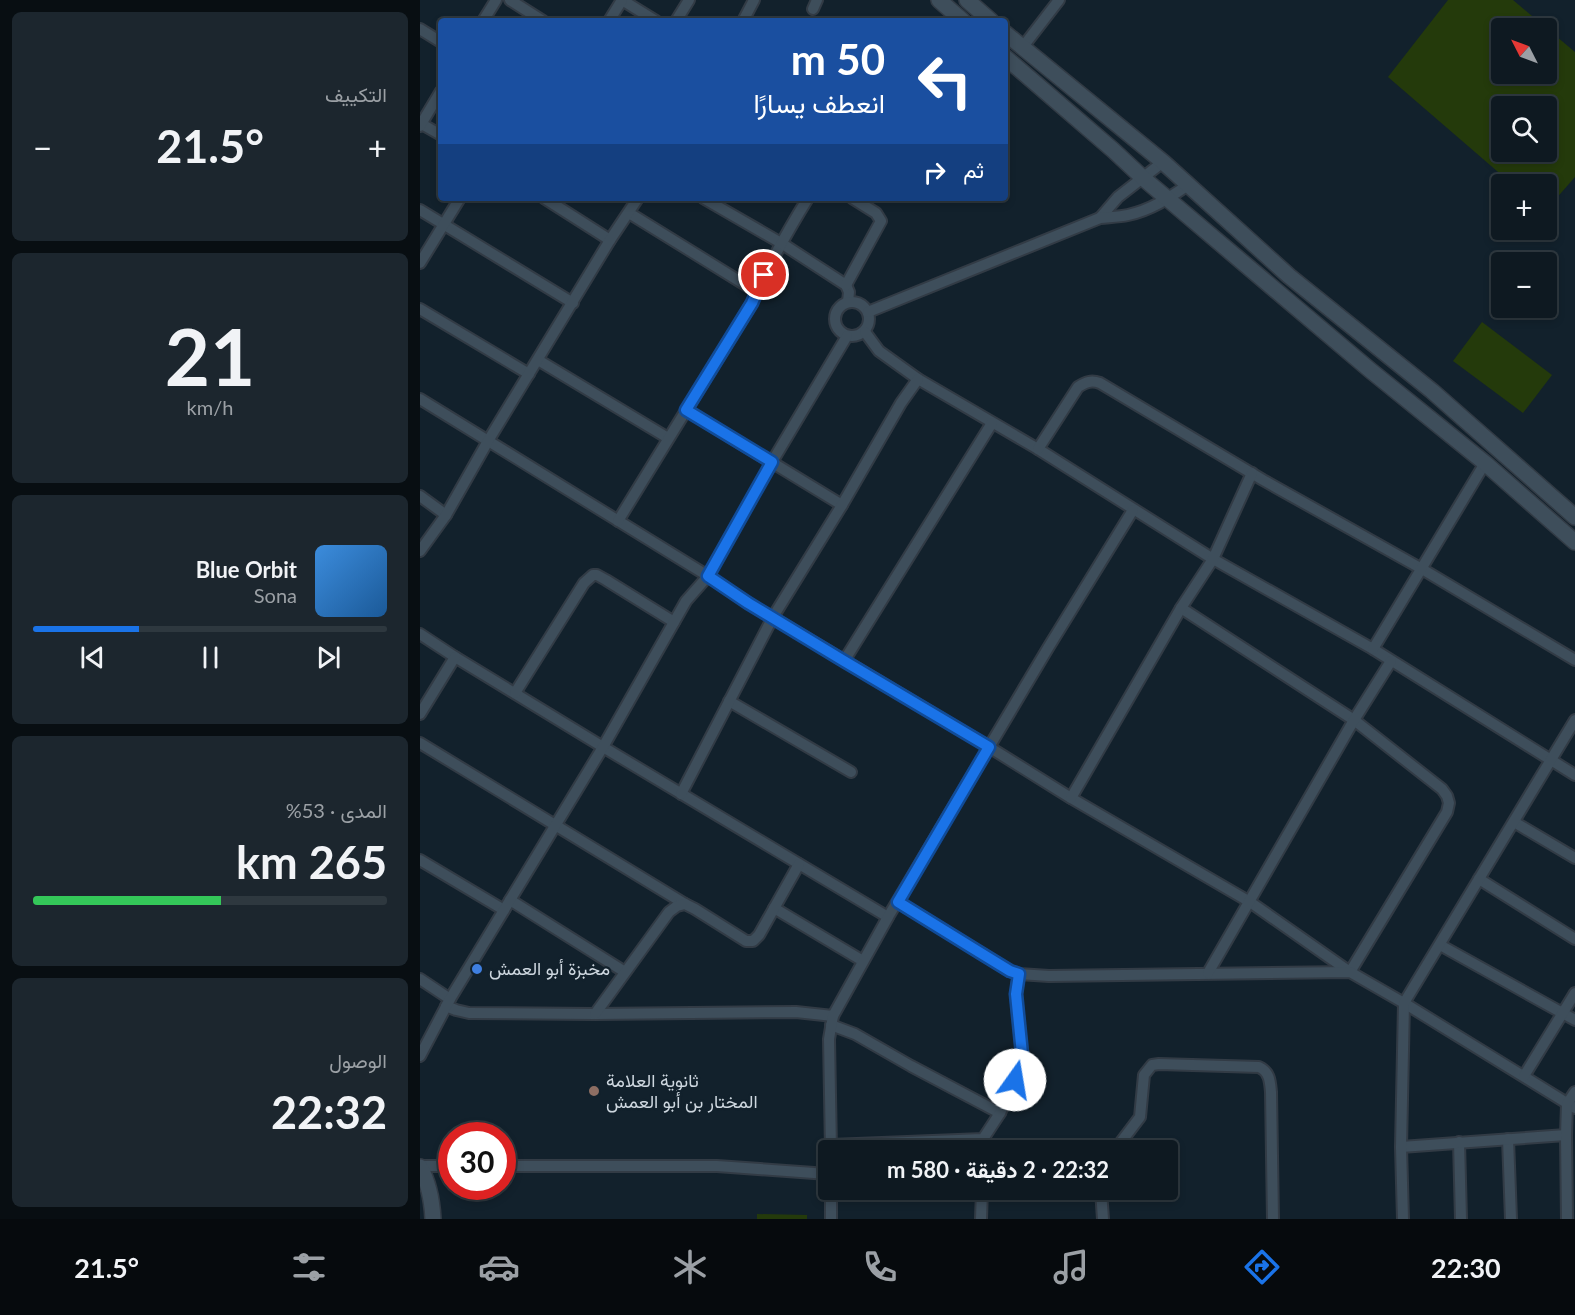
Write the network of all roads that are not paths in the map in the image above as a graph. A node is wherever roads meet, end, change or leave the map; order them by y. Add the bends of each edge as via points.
1 (496, 0) edge
2 (510, 0) edge
3 (622, 0) edge
4 (689, 0) edge
5 (754, 0) edge
6 (939, 0) edge
7 (1059, 0) edge
8 (974, 2) edge
9 (485, 18) edge
10 (538, 18) edge
11 (611, 18) edge
12 (651, 18) edge
13 (678, 18) edge
14 (745, 18) edge
15 (960, 18) edge
16 (989, 18) edge
17 (420, 29) edge
18 (1008, 36) edge
19 (438, 40) edge
20 (1022, 48) junction
21 (1008, 60) edge
22 (438, 95) edge
23 (420, 124) edge
24 (438, 133) edge
25 (1163, 162) junction
26 (1143, 178) junction
27 (1188, 185) junction
28 (1168, 198) junction
29 (458, 201) edge
30 (549, 201) edge
31 (636, 201) edge
32 (708, 201) edge
33 (806, 201) edge
34 (857, 201) edge
35 (420, 210) edge
36 (629, 213) junction
37 (1100, 218) junction
38 (444, 224) junction
39 (610, 240) junction
40 (781, 243) junction
41 (420, 264) edge
42 (846, 285) junction
43 (757, 292) junction
44 (848, 302) junction
45 (573, 303) junction
46 (420, 309) edge
47 (868, 312) junction
48 (865, 332) junction
49 (847, 336) junction
50 (538, 360) junction
51 (530, 374) junction
52 (918, 379) junction
53 (420, 399) edge
54 (686, 410) junction
55 (992, 423) junction
56 (669, 438) junction
57 (488, 441) junction
58 (1038, 449) junction
59 (772, 462) junction
60 (1485, 463) junction
61 (1252, 473) junction
62 (420, 496) edge
63 (842, 505) junction
64 (1133, 510) junction
65 (446, 515) junction
66 (1575, 517) edge
67 (618, 521) junction
68 (1575, 542) edge
69 (420, 551) edge
70 (1213, 559) junction
71 (1422, 569) junction
72 (708, 576) junction
73 (1181, 608) junction
74 (773, 617) junction
75 (674, 622) junction
76 (420, 634) edge
77 (1373, 649) junction
78 (455, 657) junction
79 (1575, 660) edge
80 (844, 661) junction
81 (1391, 661) junction
82 (515, 693) junction
83 (729, 701) junction
84 (420, 714) edge
85 (1354, 720) junction
86 (1575, 720) edge
87 (420, 743) edge
88 (603, 747) junction
89 (989, 747) junction
90 (1551, 761) junction
91 (850, 772) dead end
92 (1575, 775) edge
93 (681, 794) junction
94 (1071, 798) junction
95 (1514, 822) junction
96 (556, 825) junction
97 (1575, 858) edge
98 (420, 860) edge
99 (799, 864) junction
100 (1479, 879) junction
101 (510, 900) junction
102 (898, 902) junction
103 (1250, 902) junction
104 (685, 904) junction
105 (774, 908) junction
106 (504, 910) junction
107 (888, 917) junction
108 (1575, 939) edge
109 (1440, 945) junction
110 (863, 961) junction
111 (625, 972) junction
112 (1350, 972) junction
113 (1208, 973) junction
114 (1019, 974) junction
115 (420, 979) edge
116 (1575, 993) edge
117 (448, 1003) junction
118 (1404, 1003) junction
119 (1563, 1013) junction
120 (595, 1014) junction
121 (1575, 1020) edge
122 (832, 1021) junction
123 (420, 1056) edge
124 (1524, 1076) junction
125 (1575, 1092) edge
126 (1571, 1106) edge
127 (1000, 1113) junction
128 (1566, 1134) junction
129 (1508, 1139) junction
130 (831, 1140) edge
131 (986, 1140) edge
132 (1123, 1140) edge
133 (1459, 1142) junction
134 (1401, 1147) junction
135 (420, 1166) edge
136 (438, 1166) edge
137 (516, 1166) edge
138 (818, 1173) edge
139 (831, 1200) edge
140 (982, 1200) edge
141 (1102, 1200) edge
142 (433, 1219) edge
143 (831, 1219) edge
144 (981, 1219) edge
145 (1103, 1219) edge
146 (1273, 1219) edge
147 (1403, 1219) edge
148 (1461, 1219) edge
149 (1510, 1219) edge
150 (1567, 1219) edge

1 - 9 street
2 - 10 street
3 - 11 street
3 - 12 street
4 - 13 street
5 - 14 street
6 - 15 main road
7 - 20 street
8 - 16 main road
17 - 19 street
18 - 20 main road
20 - 25 main road
21 - 26 main road
22 - 23 street
23 - 24 street
25 - 26 street
25 - 27 main road
26 - 28 main road
26 - 37 street via 1118,197
27 - 28 street
27 - 66 main road via 1289,276 1432,391
28 - 37 street via 1128,215
28 - 60 main road
29 - 38 street
30 - 39 street
31 - 36 street
32 - 40 street
33 - 40 street
34 - 42 street via 876,213 881,222
35 - 38 street
36 - 39 street
36 - 43 street
37 - 47 street
38 - 41 street
38 - 45 street
39 - 45 street
40 - 42 street
40 - 43 street
42 - 44 street
43 - 54 street
44 - 47 street via 863,305
44 - 49 street via 835,315 839,332
45 - 50 street
46 - 51 street
47 - 48 street via 869,326
48 - 49 street
48 - 52 street via 879,351
49 - 59 street
50 - 51 street
50 - 56 street
51 - 57 street
52 - 55 street
52 - 63 street
53 - 57 street
54 - 56 street
54 - 59 street
55 - 58 street
55 - 80 street
56 - 67 street
57 - 65 street
57 - 67 street
58 - 61 street via 1078,387 1093,381
58 - 64 street
59 - 63 street
59 - 72 street
60 - 68 main road
60 - 71 street
61 - 70 street
61 - 71 street
62 - 65 street
63 - 74 street
64 - 70 street
64 - 89 street
65 - 69 street
67 - 72 street
70 - 73 street
70 - 77 street
71 - 77 street
71 - 79 street
72 - 74 street
72 - 75 street
73 - 85 street
73 - 94 street
74 - 80 street
74 - 83 street
75 - 82 street via 592,575
75 - 88 street
76 - 78 street
77 - 81 street
78 - 82 street
78 - 84 street
80 - 89 street
81 - 85 street
81 - 90 street
82 - 88 street
83 - 91 street
83 - 93 street
85 - 103 street
85 - 112 street via 1433,781 1449,803
86 - 90 street
87 - 96 street
88 - 93 street
88 - 96 street
89 - 94 street
89 - 102 street
90 - 92 street
90 - 95 street
93 - 99 street
94 - 103 street
95 - 97 street
95 - 100 street
96 - 101 street
96 - 104 street
98 - 106 street
99 - 105 street
99 - 107 street
100 - 108 street
100 - 109 street
101 - 106 street
101 - 111 street
102 - 107 street
102 - 114 street
103 - 112 street
103 - 113 street
104 - 105 street via 746,941 759,935
104 - 111 street via 669,912
105 - 110 street
106 - 117 street
107 - 110 street
109 - 118 street
109 - 119 street
110 - 122 street
111 - 120 street
112 - 113 street
112 - 118 street
113 - 114 street
114 - 127 street via 1016,994 1022,1054
115 - 117 street
116 - 119 street
117 - 120 street via 456,1011 469,1013
117 - 123 street
118 - 124 street
118 - 134 street
119 - 121 street
119 - 124 street
120 - 122 street via 796,1012
122 - 127 street
122 - 130 street via 828,1071
124 - 126 street
125 - 126 street
126 - 128 street
127 - 131 street
128 - 129 street
128 - 150 street
129 - 133 street
129 - 149 street
132 - 146 street via 1140,1117 1144,1075 1152,1065 1259,1067 1266,1071 1271,1092
133 - 134 street
133 - 148 street
134 - 147 street
135 - 136 street
135 - 142 main road via 432,1198
137 - 138 street via 717,1166
139 - 143 street
140 - 144 street
141 - 145 street

